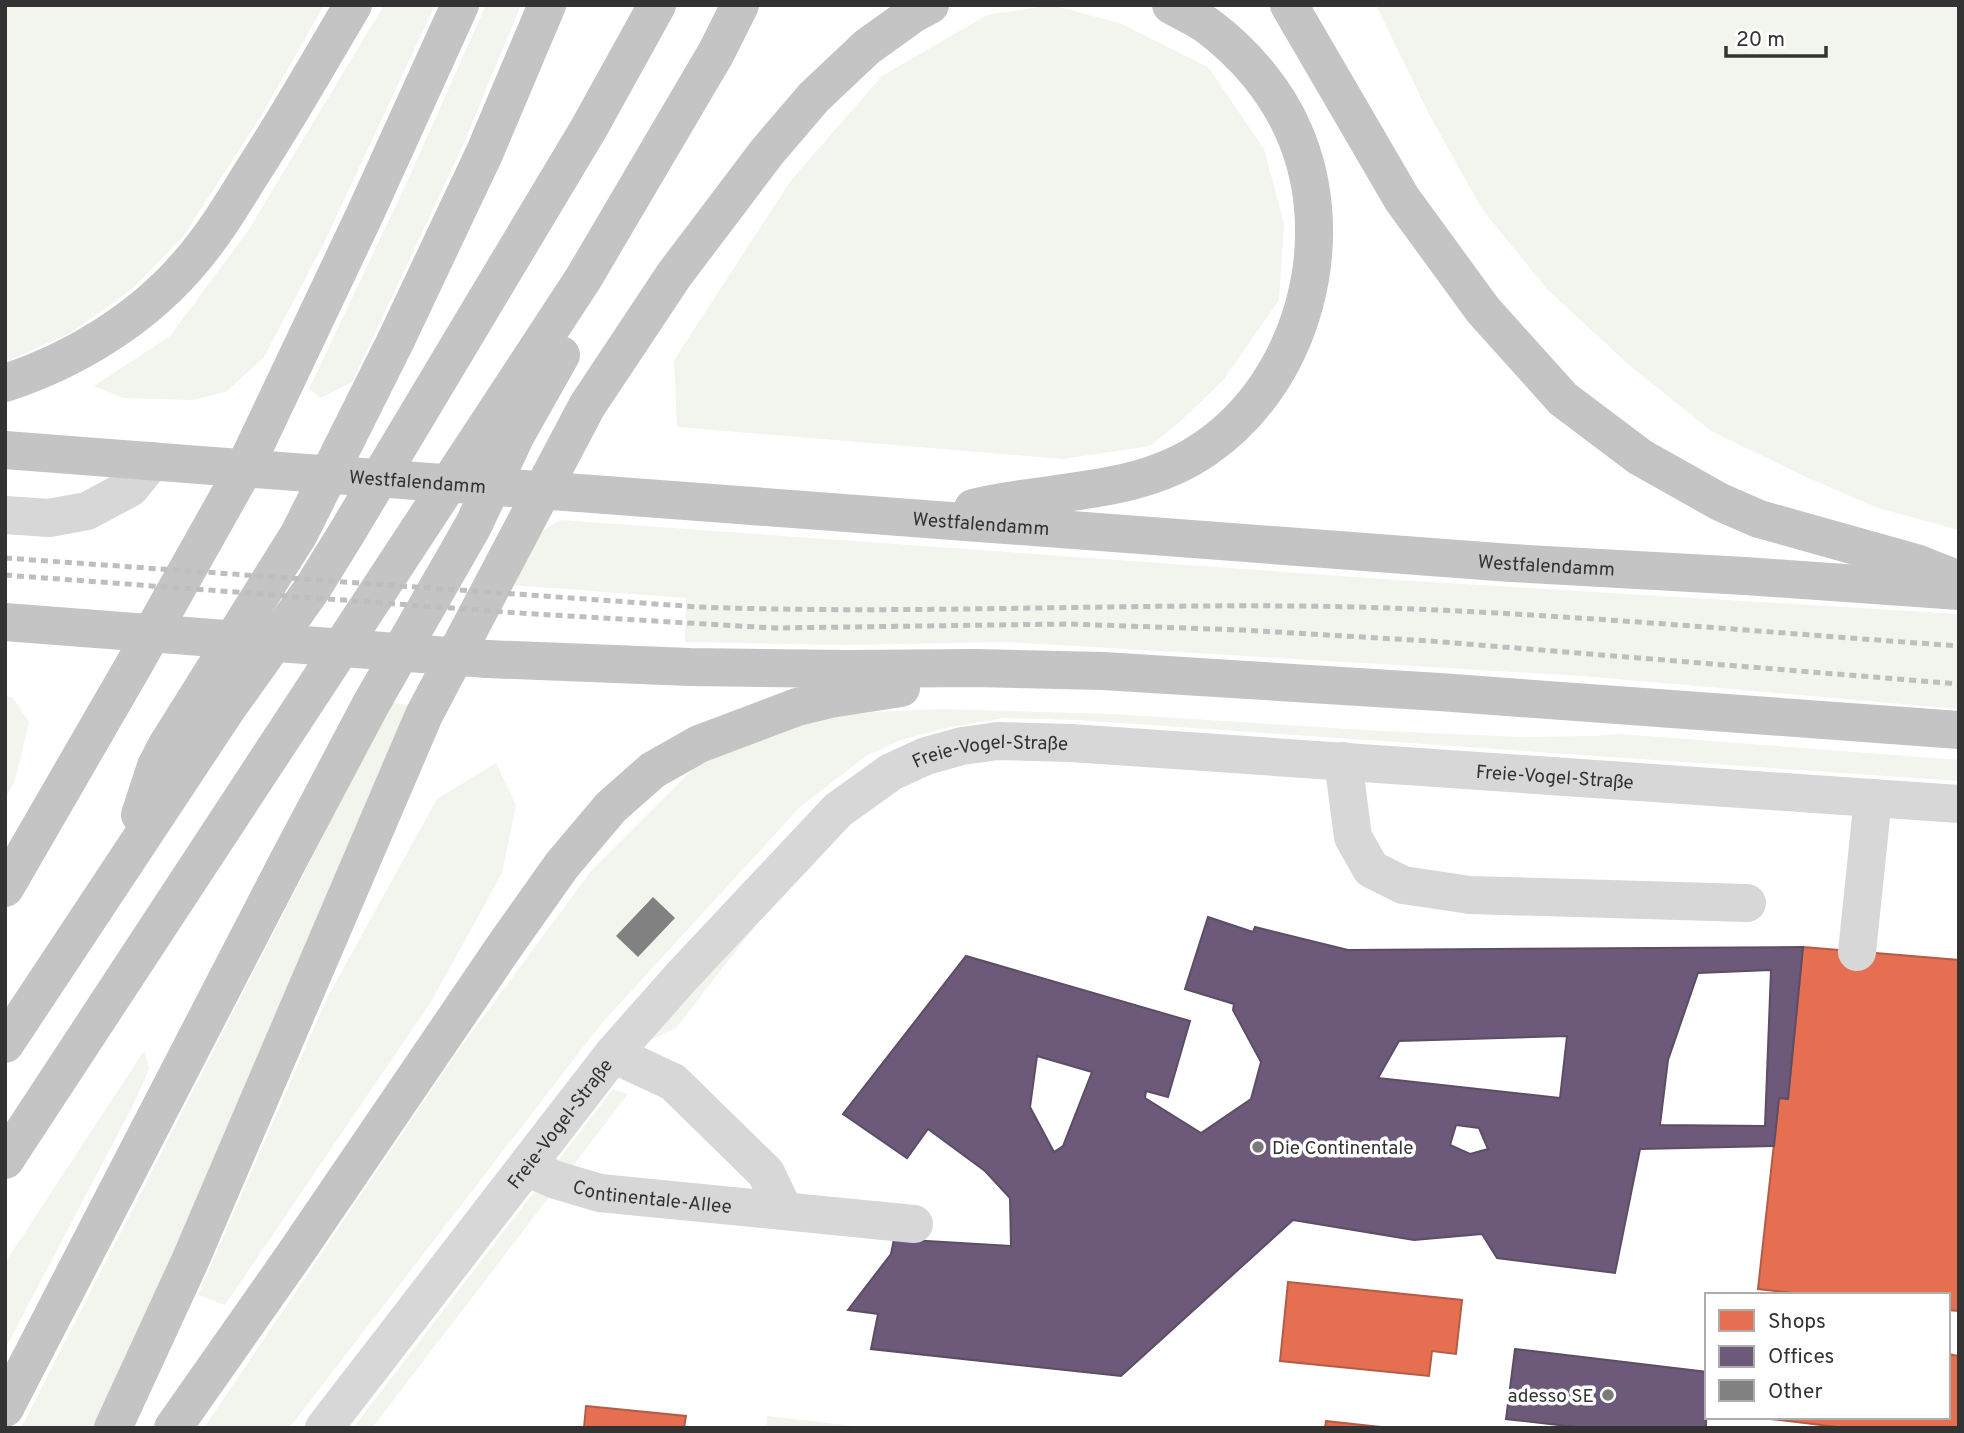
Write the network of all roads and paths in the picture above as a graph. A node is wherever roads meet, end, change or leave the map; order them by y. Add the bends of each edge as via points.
1 (353, 5) edge
2 (460, 5) edge
3 (547, 5) edge
4 (657, 5) edge
5 (740, 5) edge
6 (930, 5) edge
7 (1171, 5) edge
8 (1289, 5) edge
9 (1316, 5) edge
10 (1357, 122) junction
11 (583, 279) junction
12 (5, 383) edge
13 (5, 450) edge
14 (167, 462) junction
15 (5, 515) edge
16 (933, 518) junction
17 (1959, 580) edge
18 (1959, 591) edge
19 (5, 622) edge
20 (976, 667) junction
21 (1959, 730) edge
22 (1343, 761) junction
23 (1873, 798) junction
24 (1959, 804) edge
25 (123, 866) junction
26 (5, 888) edge
27 (1747, 903) dead end
28 (1857, 952) dead end
29 (5, 1044) edge
30 (613, 1054) junction
31 (5, 1160) edge
32 (526, 1167) junction
33 (784, 1211) junction
34 (914, 1224) dead end
35 (5, 1408) edge
36 (113, 1428) edge
37 (173, 1428) edge
38 (324, 1428) edge

1 - 12 highway via 263,157 187,266 107,336
2 - 26 highway via 245,467
3 - 25 highway via 478,166 299,534 156,766
4 - 25 highway via 589,128 312,589
5 - 11 highway
6 - 36 highway via 867,47 814,97 674,275 587,405 424,715
7 - 16 highway via 1207,25 1240,53 1268,86 1294,131 1307,170 1314,211 1313,262 1301,317 1280,367 1242,418 1205,449 1163,470 1121,485 1002,501
8 - 10 highway
9 - 10 highway
10 - 17 highway via 1402,199 1483,310 1563,399 1640,457 1720,502 1759,519 1916,563
11 - 31 highway
11 - 35 highway via 570,339 516,435 473,526 371,704
13 - 14 highway, Westfalendamm
14 - 15 street via 88,511 49,518
14 - 16 highway, Westfalendamm, bridge
16 - 18 highway, Westfalendamm via 1511,564
19 - 20 highway, bridge via 519,661 690,667
20 - 21 highway via 1206,676
20 - 37 highway via 918,685 830,699 766,718 699,744 653,770 611,807 562,865 506,944
22 - 23 street, Freie-Vogel-Straße
22 - 27 street via 1353,837 1371,869 1403,885 1470,895
22 - 30 street, Freie-Vogel-Straße via 998,741 918,760 873,783 838,810
23 - 24 street, Freie-Vogel-Straße
23 - 28 street
25 - 29 highway
30 - 32 street, Freie-Vogel-Straße
30 - 33 street via 673,1082 765,1173
32 - 33 street, Continentale-Allee via 600,1193
32 - 38 street, Freie-Vogel-Straße
33 - 34 street, Continentale-Allee

